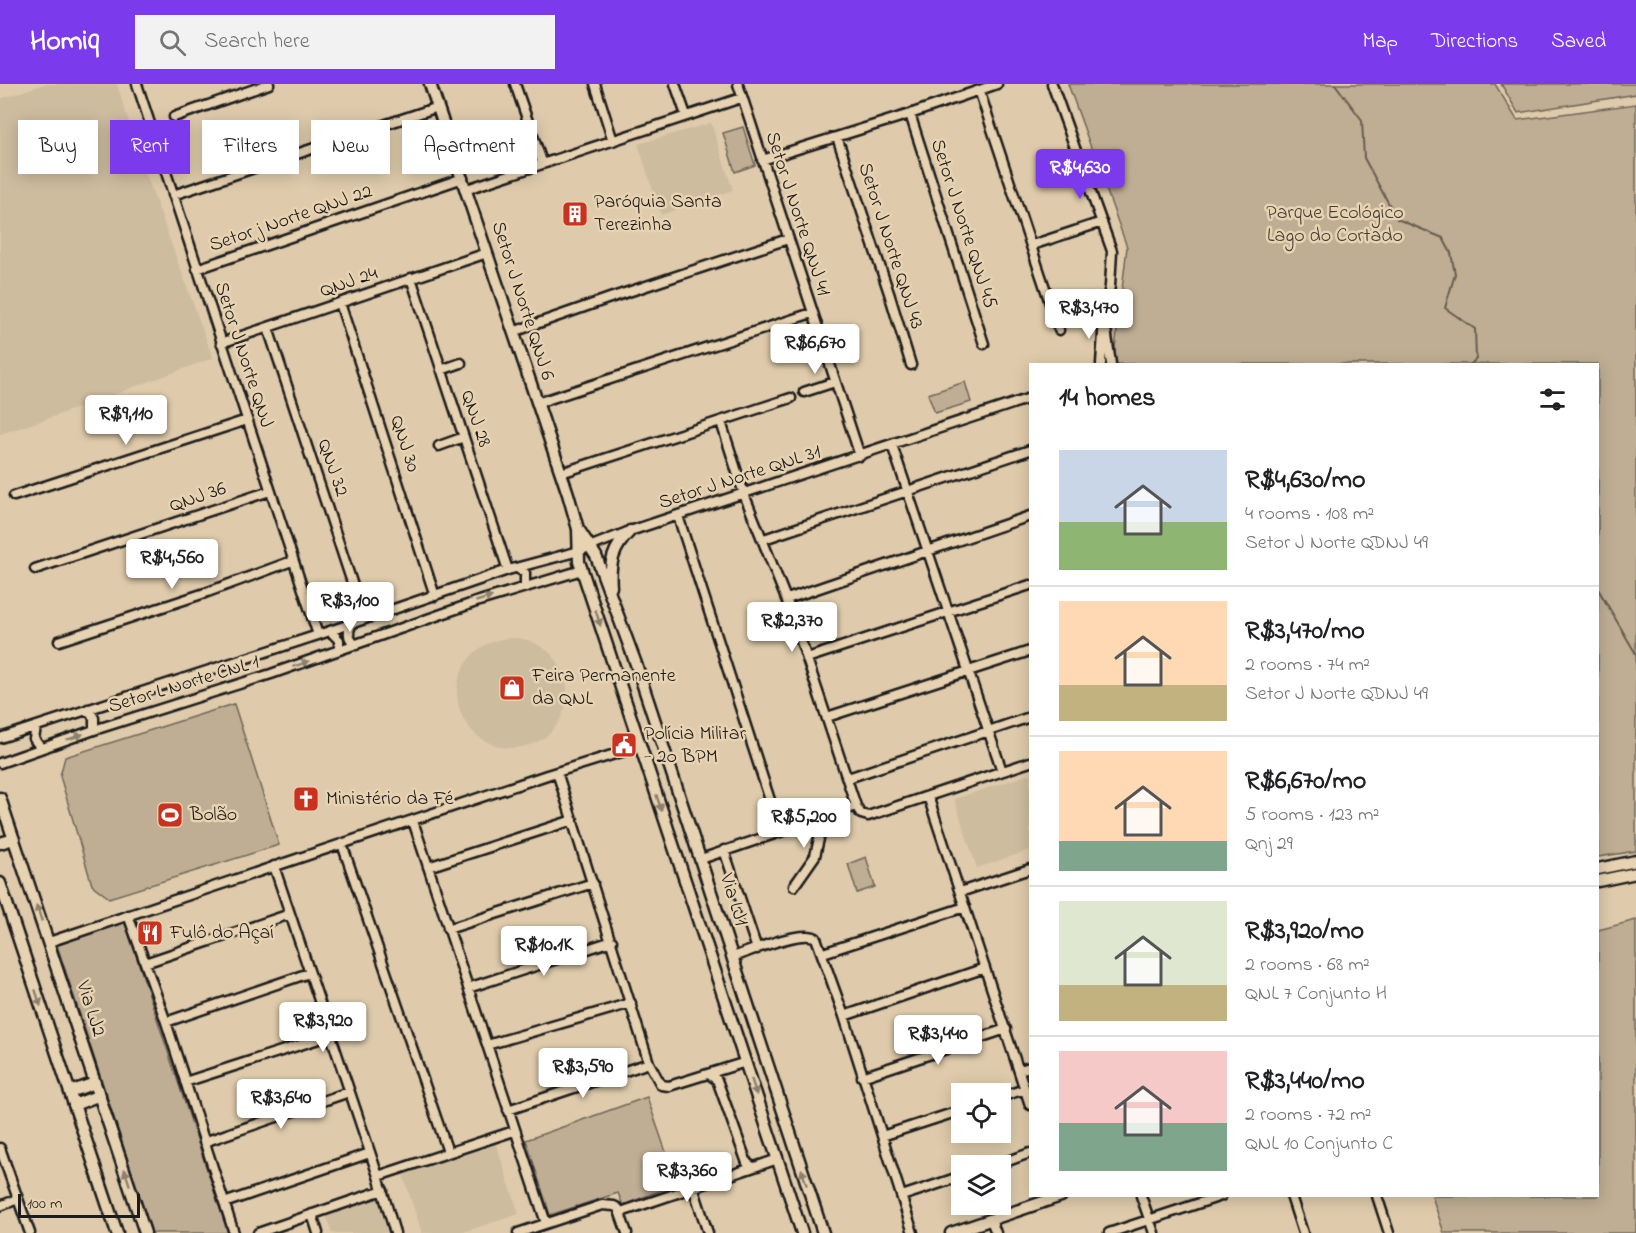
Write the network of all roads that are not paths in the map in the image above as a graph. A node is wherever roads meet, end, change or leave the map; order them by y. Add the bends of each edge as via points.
1 (137, 84) edge
2 (268, 84) edge
3 (430, 84) edge
4 (515, 84) edge
5 (595, 84) edge
6 (675, 84) edge
7 (738, 84) edge
8 (997, 84) edge
9 (1052, 84) edge
10 (979, 90) junction
11 (741, 98) junction
12 (438, 107) junction
13 (910, 114) junction
14 (686, 115) junction
15 (174, 117) dead end
16 (837, 137) junction
17 (613, 141) junction
18 (762, 159) junction
19 (542, 162) junction
20 (465, 183) junction
21 (173, 195) junction
22 (1102, 222) junction
23 (788, 239) junction
24 (1032, 245) junction
25 (487, 253) junction
26 (197, 268) junction
27 (411, 279) junction
28 (340, 303) junction
29 (812, 313) junction
30 (1104, 317) junction
31 (268, 328) junction
32 (1059, 330) dead end
33 (513, 332) junction
34 (221, 343) junction
35 (984, 344) dead end
36 (461, 363) dead end
37 (1101, 363) edge
38 (1111, 363) edge
39 (911, 365) dead end
40 (441, 370) junction
41 (835, 382) junction
42 (804, 392) dead end
43 (791, 398) dead end
44 (1029, 401) edge
45 (537, 403) junction
46 (247, 420) junction
47 (721, 422) junction
48 (464, 437) junction
49 (892, 445) junction
50 (439, 446) dead end
51 (1029, 450) edge
52 (860, 456) junction
53 (561, 473) junction
54 (908, 490) junction
55 (270, 491) junction
56 (744, 494) junction
57 (14, 496) dead end
58 (678, 516) junction
59 (1029, 516) edge
60 (578, 530) junction
61 (630, 531) junction
62 (764, 538) junction
63 (590, 546) junction
64 (579, 551) junction
65 (929, 551) junction
66 (292, 561) junction
67 (35, 569) dead end
68 (513, 569) junction
69 (582, 570) junction
70 (1029, 585) edge
71 (525, 586) junction
72 (435, 596) junction
73 (612, 596) junction
74 (787, 599) junction
75 (949, 611) junction
76 (364, 619) junction
77 (352, 624) junction
78 (330, 631) junction
79 (318, 635) junction
80 (59, 641) dead end
81 (356, 645) junction
82 (339, 651) junction
83 (1029, 651) edge
84 (807, 658) junction
85 (636, 664) junction
86 (615, 670) junction
87 (969, 672) junction
88 (88, 709) junction
89 (827, 717) junction
90 (1029, 717) edge
91 (36, 727) junction
92 (94, 730) junction
93 (988, 730) junction
94 (0, 738) edge
95 (640, 746) junction
96 (41, 748) junction
97 (1029, 762) edge
98 (0, 763) edge
99 (1002, 771) junction
100 (557, 772) junction
101 (848, 778) junction
102 (928, 796) junction
103 (0, 798) edge
104 (857, 809) junction
105 (824, 817) junction
106 (573, 820) junction
107 (413, 821) junction
108 (689, 825) junction
109 (5, 828) edge
110 (668, 830) junction
111 (780, 831) junction
112 (14, 839) junction
113 (0, 843) edge
114 (342, 844) junction
115 (724, 850) junction
116 (701, 858) junction
117 (1636, 861) edge
118 (274, 866) junction
119 (428, 867) junction
120 (1599, 868) edge
121 (1029, 870) edge
122 (1636, 873) edge
123 (1599, 880) edge
124 (0, 882) edge
125 (593, 883) junction
126 (794, 886) dead end
127 (960, 892) junction
128 (965, 908) junction
129 (290, 914) junction
130 (128, 915) junction
131 (448, 929) junction
132 (612, 941) junction
133 (49, 942) junction
134 (757, 949) junction
135 (823, 953) junction
136 (733, 957) junction
137 (145, 963) junction
138 (985, 968) junction
139 (309, 973) junction
140 (468, 988) junction
141 (743, 992) junction
142 (724, 996) junction
143 (631, 1003) junction
144 (844, 1016) junction
145 (731, 1019) junction
146 (752, 1019) junction
147 (166, 1023) junction
148 (1006, 1029) junction
149 (331, 1035) junction
150 (487, 1045) junction
151 (746, 1062) junction
152 (649, 1063) junction
153 (1029, 1067) edge
154 (1019, 1070) junction
155 (715, 1076) junction
156 (862, 1077) junction
157 (185, 1082) junction
158 (95, 1083) junction
159 (1025, 1089) junction
160 (70, 1092) junction
161 (349, 1092) junction
162 (1011, 1093) edge
163 (100, 1095) junction
164 (1029, 1102) edge
165 (74, 1105) junction
166 (508, 1110) junction
167 (951, 1114) edge
168 (514, 1131) junction
169 (882, 1136) junction
170 (204, 1142) junction
171 (0, 1148) edge
172 (448, 1152) junction
173 (370, 1153) junction
174 (1029, 1153) edge
175 (778, 1159) junction
176 (1011, 1160) edge
177 (748, 1167) junction
178 (378, 1176) junction
179 (951, 1180) edge
180 (693, 1187) junction
181 (383, 1190) junction
182 (902, 1196) junction
183 (1058, 1197) edge
184 (1141, 1197) edge
185 (1218, 1197) edge
186 (1291, 1197) edge
187 (1377, 1197) edge
188 (18, 1199) junction
189 (224, 1203) junction
190 (0, 1206) edge
191 (621, 1212) junction
192 (312, 1214) junction
193 (991, 1220) junction
194 (1149, 1220) junction
195 (546, 1223) junction
196 (30, 1233) edge
197 (117, 1233) edge
198 (145, 1233) edge
199 (234, 1233) edge
200 (258, 1233) edge
201 (318, 1233) edge
202 (395, 1233) edge
203 (518, 1233) edge
204 (627, 1233) edge
205 (708, 1233) edge
206 (802, 1233) edge
207 (823, 1233) edge
208 (913, 1233) edge
209 (951, 1233) edge
210 (996, 1233) edge
211 (1109, 1233) edge
212 (1154, 1233) edge
213 (1303, 1233) edge
214 (1389, 1233) edge

1 - 21 street, Setor J Norte QNJ
2 - 15 street
3 - 12 main road, Setor J Norte QNJ 6
4 - 19 street
5 - 17 street
6 - 14 street
7 - 11 street, Setor J Norte QNJ 41
8 - 10 street
9 - 22 street
10 - 13 street
10 - 24 street
11 - 14 street, Setor j Norte QNJ 22
11 - 18 street, Setor J Norte QNJ 41
12 - 20 main road, Setor J Norte QNJ 6
12 - 21 street
13 - 16 street
13 - 35 street, Setor J Norte QNJ 45
14 - 17 street, Setor j Norte QNJ 22
16 - 18 street
16 - 39 street, Setor J Norte QNJ 43
17 - 19 street, Setor j Norte QNJ 22
18 - 23 street, Setor J Norte QNJ 41
19 - 20 street, Setor j Norte QNJ 22
20 - 25 main road, Setor J Norte QNJ 6
20 - 26 street, Setor j Norte QNJ 22
21 - 26 street, Setor J Norte QNJ
22 - 24 street
22 - 30 street via 1112,251
23 - 29 street, Setor J Norte QNJ 41
23 - 33 street
24 - 32 street
25 - 27 street, QNJ 24
25 - 33 main road, Setor J Norte QNJ 6
26 - 34 street, Setor J Norte QNJ
27 - 28 street, QNJ 24
27 - 40 street, QNJ 28
28 - 31 street, QNJ 24
28 - 72 street, QNJ 30
29 - 41 street, Setor J Norte QNJ 41
29 - 45 street
30 - 37 street
30 - 38 street
31 - 34 street, QNJ 24
31 - 76 street, QNJ 32
33 - 45 main road, Setor J Norte QNJ 6
34 - 46 street, Setor J Norte QNJ
36 - 40 street
40 - 48 street, QNJ 28
41 - 42 street
41 - 52 street, Setor J Norte QNJ 41
43 - 47 street
44 - 49 street, Setor J Norte QNL 31
45 - 53 main road, Setor J Norte QNJ 6
46 - 55 street, Setor J Norte QNJ
46 - 57 street
47 - 53 street
47 - 56 street
48 - 50 street
48 - 68 street, QNJ 28
49 - 52 street, Setor J Norte QNL 31
49 - 54 street
51 - 54 street
52 - 56 street, Setor J Norte QNL 31
53 - 60 main road, Setor J Norte QNJ 6
54 - 62 street
54 - 65 street
55 - 66 street, Setor J Norte QNJ
55 - 67 street, QNJ 36
56 - 58 street, Setor J Norte QNL 31
56 - 62 street
58 - 61 street, Setor J Norte QNL 31
58 - 111 street
59 - 65 street
60 - 63 main road, Via LJ1
60 - 64 main road, Via LJ1
61 - 63 street, Setor J Norte QNL 31
61 - 73 main road via 618,544 610,563
62 - 74 street
63 - 64 street, Setor J Norte QNL 31
63 - 73 main road, Via LJ1
64 - 68 street, Setor J Norte QNL 31
64 - 69 main road, Via LJ1
65 - 74 street
65 - 75 street
66 - 79 street, Setor J Norte QNJ
66 - 80 street
68 - 71 street, QNJ 28 via 525,573
68 - 72 street, Setor J Norte QNL 31
69 - 71 street, Setor L Norte CNL 1
69 -> 86 main road, Via LJ1
70 - 75 street
81 -> 71 street, Setor L Norte CNL 1
72 - 76 street, Setor J Norte QNL 31
73 - 85 main road, Via LJ1
74 - 84 street
75 - 84 street
75 - 87 street
76 - 77 street, Setor J Norte QNL 31
77 - 78 street, Setor J Norte QNL 31
77 - 81 street via 348,636
78 - 79 street, Setor J Norte QNL 31
78 - 82 street via 339,640
79 - 88 street, Setor J Norte QNL 31
81 - 82 street, Setor L Norte CNL 1
92 -> 82 street, Setor L Norte CNL 1
83 - 87 street
84 - 89 street
85 - 86 main road via 620,663
85 - 108 main road, Via LJ1
86 - 95 main road, Via LJ1
87 - 89 street
87 - 93 street
88 - 91 street, Setor J Norte QNL 31
88 - 92 street via 94,718
89 - 101 street
90 - 93 street
91 - 94 street, Setor J Norte QNL 31
91 - 96 street via 34,739
96 -> 92 street, Setor L Norte CNL 1
93 - 99 street
93 - 101 street
95 - 100 street
95 -> 110 main road, Via LJ1
96 - 98 street, Setor L Norte CNL 1
97 - 99 street
99 - 102 street
100 - 106 street
100 - 107 street
101 - 104 street
102 - 104 street via 868,816
102 - 127 street
103 - 109 main road, Via LJ2
104 - 105 street
105 - 111 street
105 - 126 street via 815,856
106 - 119 street
106 - 125 street
107 - 114 street
107 - 119 street
108 - 110 main road via 684,833
108 - 116 main road, Via LJ1
109 - 112 main road, Via LJ2
110 - 142 main road, Via LJ1
111 - 115 street
112 - 113 main road
133 -> 112 main road, Via LJ2
114 - 118 street
114 - 172 street
115 - 116 street
115 - 134 street
116 - 136 main road, Via LJ1
117 - 120 main road
118 - 129 street
118 - 130 street
119 - 131 street
121 - 127 street
122 - 123 main road
124 -> 160 main road
125 - 131 street
125 - 132 street
127 - 128 street
128 - 135 street
128 - 138 street
129 - 137 street
129 - 139 street
130 - 133 street
130 - 137 street
131 - 140 street
132 - 140 street
132 - 143 street
133 - 158 main road, Via LJ2
134 - 135 street via 812,935
134 - 136 street
135 - 144 street
136 - 141 main road, Via LJ1
137 - 147 street
138 - 144 street
138 - 148 street
139 - 147 street
139 - 149 street
140 - 150 street
141 - 142 main road via 733,999
141 - 146 main road, Via LJ1
142 - 145 main road, Via LJ1
143 - 150 street
143 - 152 street
144 - 156 street
145 - 146 main road via 739,1013
145 - 151 main road, Via LJ1
207 -> 146 main road, Via LJ1
147 - 157 street
148 - 154 street
148 - 156 street
149 - 157 street
149 - 161 street
150 - 166 street
151 - 155 street
151 -> 175 main road, Via LJ1
152 - 155 street via 665,1086
152 - 166 street
153 - 154 street
154 - 159 street
155 - 177 street
156 - 169 street
157 - 170 street
158 - 160 main road
158 - 163 main road, Via LJ2
159 - 162 street
159 - 164 street
160 - 165 main road
161 - 170 street
161 - 173 street
163 - 165 main road
198 -> 163 main road, Via LJ2
165 - 197 main road
166 - 168 street
167 - 169 street
168 - 172 street
168 - 195 street
169 - 182 street
170 - 189 street
171 - 188 street
172 - 178 street
173 - 178 street
173 - 189 street
174 - 176 street
175 - 177 street
175 - 206 main road, Via LJ1
177 - 180 street
178 - 181 street
179 - 182 street
180 - 191 street
180 - 205 street
181 - 192 street
181 - 202 street
182 - 208 street
183 - 193 main road
184 - 194 street
185 - 194 street
186 - 213 street
187 - 214 street
188 - 190 street
188 - 196 street
189 - 199 street
191 - 195 street via 614,1206 602,1205
191 - 204 street
192 - 200 street
192 - 201 street
193 - 209 main road
193 - 210 street
194 - 211 street
194 - 212 street
195 - 203 street

